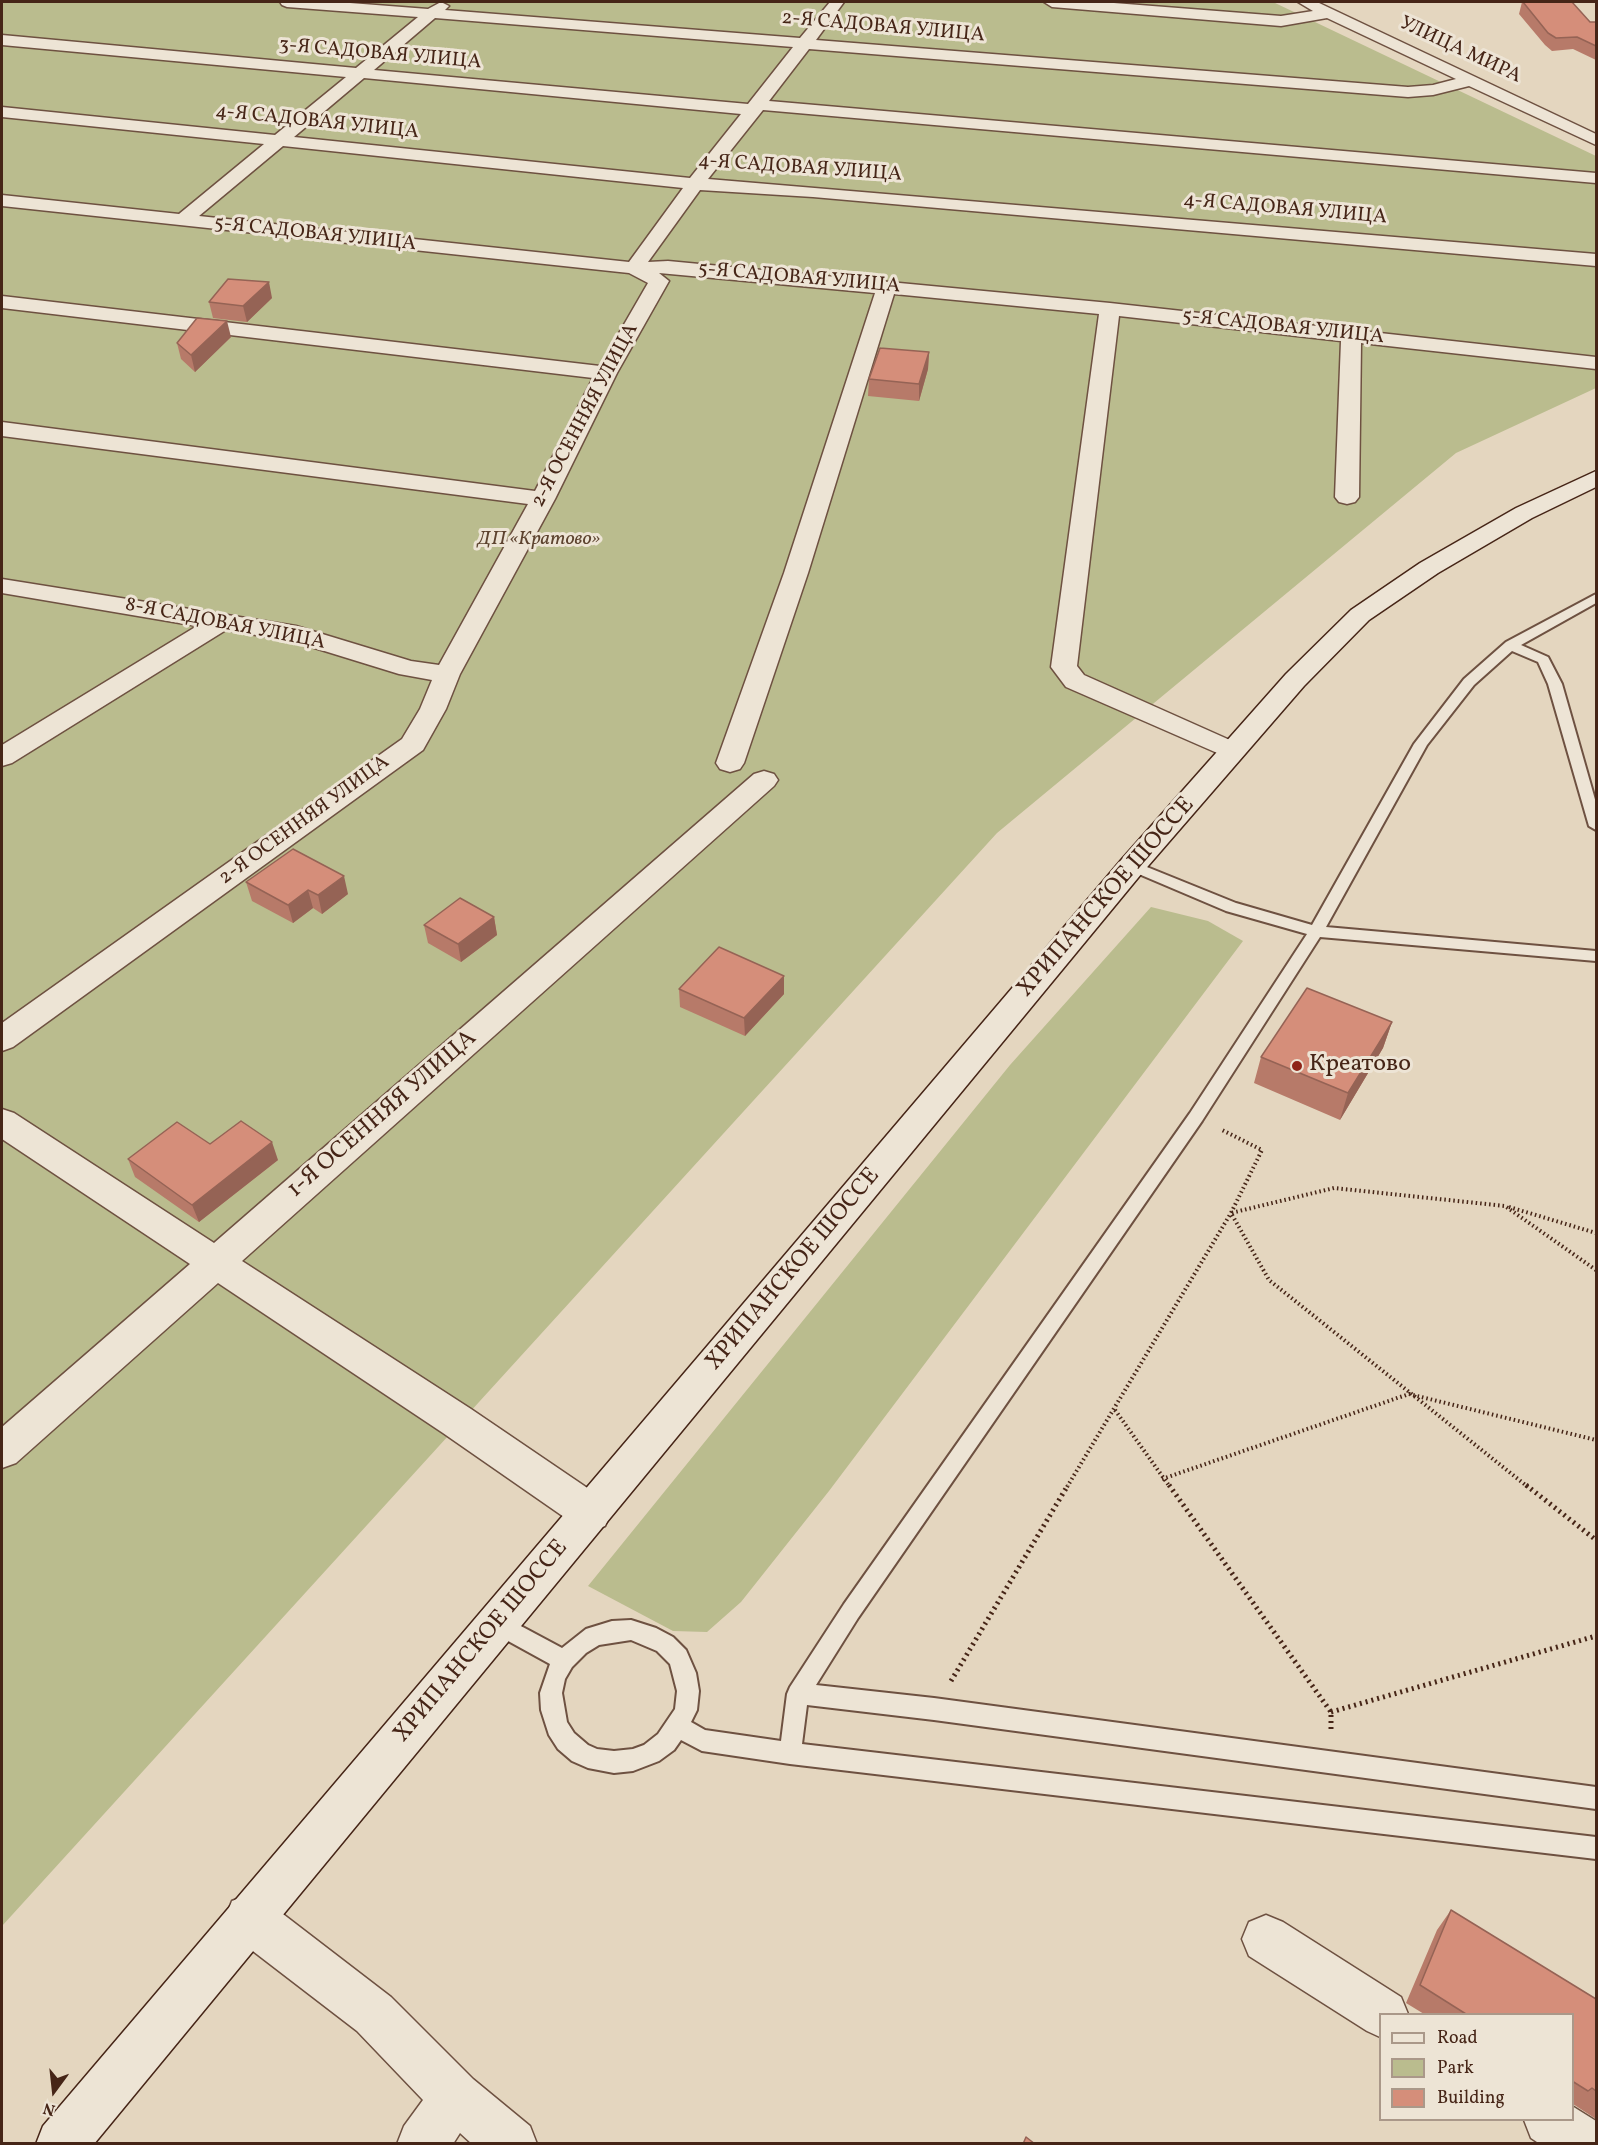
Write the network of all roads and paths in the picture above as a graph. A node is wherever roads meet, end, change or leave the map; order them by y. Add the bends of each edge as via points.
1 (287, 2) edge
2 (447, 2) edge
3 (837, 2) edge
4 (1052, 2) edge
5 (1306, 2) edge
6 (1328, 13) junction
7 (432, 14) junction
8 (2, 40) edge
9 (807, 43) junction
10 (357, 74) junction
11 (1474, 80) junction
12 (757, 107) junction
13 (2, 112) edge
14 (1596, 140) edge
15 (276, 142) junction
16 (1596, 178) edge
17 (695, 184) junction
18 (2, 201) edge
19 (182, 221) junction
20 (1596, 260) edge
21 (634, 268) junction
22 (886, 288) junction
23 (2, 302) edge
24 (1110, 309) junction
25 (1351, 336) junction
26 (1596, 363) edge
27 (606, 373) junction
28 (2, 429) edge
29 (1596, 478) edge
30 (1347, 497) dead end
31 (543, 499) junction
32 (2, 586) edge
33 (1596, 598) edge
34 (222, 622) junction
35 (1511, 645) junction
36 (447, 674) junction
37 (1231, 751) junction
38 (2, 757) edge
39 (730, 763) dead end
40 (764, 780) dead end
41 (1596, 826) edge
42 (1132, 866) junction
43 (1316, 931) junction
44 (1596, 956) edge
45 (2, 1039) edge
46 (1196, 1117) junction
47 (2, 1122) edge
48 (1505, 1206) junction
49 (1231, 1214) junction
50 (1596, 1233) edge
51 (215, 1263) junction
52 (1596, 1270) edge
53 (1408, 1394) junction
54 (1114, 1410) junction
55 (1596, 1440) edge
56 (2, 1451) edge
57 (1162, 1479) junction
58 (591, 1513) junction
59 (1596, 1540) edge
60 (497, 1624) junction
61 (1596, 1636) edge
62 (564, 1660) junction
63 (798, 1694) junction
64 (934, 1710) junction
65 (1331, 1712) junction
66 (678, 1727) junction
67 (790, 1753) junction
68 (1331, 1763) junction
69 (1596, 1798) edge
70 (1596, 1848) edge
71 (249, 1918) junction
72 (1266, 1939) dead end
73 (1382, 2013) edge
74 (455, 2097) junction
75 (1551, 2121) edge
76 (61, 2144) edge
77 (422, 2144) edge
78 (512, 2144) edge
79 (1586, 2144) edge

1 - 7 street, 2-Я САДОВАЯ УЛИЦА
2 - 7 street
3 - 9 street
4 - 6 street via 1281,21
5 - 6 street, УЛИЦА МИРА
6 - 11 street, УЛИЦА МИРА
7 - 9 street, 2-Я САДОВАЯ УЛИЦА
7 - 10 street
8 - 10 street, 3-Я САДОВАЯ УЛИЦА
9 - 11 street, 2-Я САДОВАЯ УЛИЦА via 1408,92
9 - 12 street
10 - 12 street, 3-Я САДОВАЯ УЛИЦА
10 - 15 street
11 - 14 street, УЛИЦА МИРА
12 - 16 street, 3-Я САДОВАЯ УЛИЦА
12 - 17 street
13 - 15 street, 4-Я САДОВАЯ УЛИЦА
15 - 17 street, 4-Я САДОВАЯ УЛИЦА
15 - 19 street
17 - 20 street, 4-Я САДОВАЯ УЛИЦА
17 - 21 street
18 - 19 street, 5-Я САДОВАЯ УЛИЦА
19 - 21 street, 5-Я САДОВАЯ УЛИЦА
21 - 22 street, 5-Я САДОВАЯ УЛИЦА via 668,267
21 - 27 street, 2-Я ОСЕННЯЯ УЛИЦА via 659,281
22 - 24 street, 5-Я САДОВАЯ УЛИЦА
22 - 39 street via 796,573
23 - 27 street
24 - 25 street, 5-Я САДОВАЯ УЛИЦА
24 - 37 street via 1064,667 1075,681
25 - 26 street, 5-Я САДОВАЯ УЛИЦА
25 - 30 street
27 - 31 street, 2-Я ОСЕННЯЯ УЛИЦА
28 - 31 street
29 - 37 street, ХРИПАНСКОЕ ШОССЕ via 1505,524 1359,615
31 - 36 street, 2-Я ОСЕННЯЯ УЛИЦА
32 - 34 street, 8-Я САДОВАЯ УЛИЦА
33 - 35 lane
34 - 36 street, 8-Я САДОВАЯ УЛИЦА via 296,634 408,668
34 - 38 street
35 - 41 lane via 1543,660 1555,684
35 - 43 lane via 1469,682 1421,744
36 - 45 street, 2-Я ОСЕННЯЯ УЛИЦА via 413,744
37 - 42 street, ХРИПАНСКОЕ ШОССЕ
40 - 51 street, 1-Я ОСЕННЯЯ УЛИЦА
42 - 43 lane via 1231,907
42 - 58 street, ХРИПАНСКОЕ ШОССЕ
43 - 44 lane
43 - 46 lane
46 - 49 path via 1262,1150
46 - 63 lane via 851,1611
47 - 51 street
48 - 49 path via 1334,1188
48 - 50 path
48 - 52 path
49 - 53 path via 1269,1280
49 - 54 path
51 - 56 street, 1-Я ОСЕННЯЯ УЛИЦА
51 - 58 street
53 - 55 path
53 - 57 path
53 - 59 path
54 - 57 path
54 - 64 path
57 - 65 path
58 - 60 street, ХРИПАНСКОЕ ШОССЕ
60 - 62 lane
60 - 71 street, ХРИПАНСКОЕ ШОССЕ
61 - 65 path
62 - 66 lane via 594,1636 612,1631 631,1630 665,1644 678,1657 687,1682 686,1710
62 - 66 lane via 555,1676 552,1710 556,1727 580,1753 596,1760 633,1760 651,1753
63 - 64 lane
63 - 67 lane
64 - 68 lane
65 - 68 path
66 - 67 lane via 702,1740
67 - 70 lane
68 - 69 lane
71 - 74 street via 374,2014
71 - 76 street, ХРИПАНСКОЕ ШОССЕ
72 - 73 street
74 - 77 street
74 - 78 street
75 - 79 street

